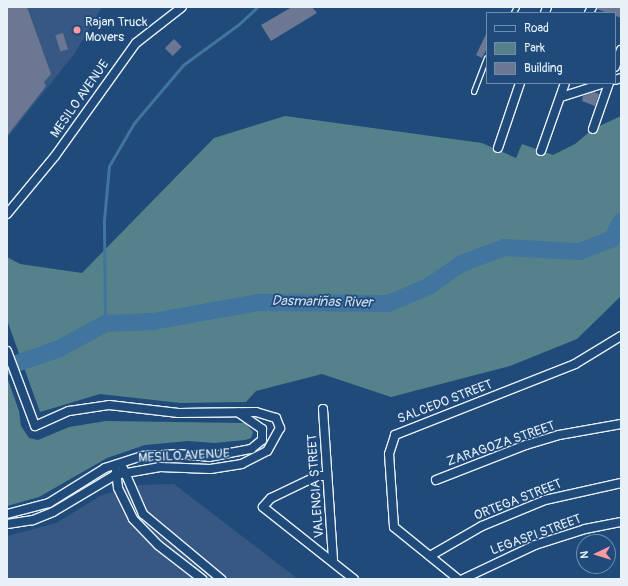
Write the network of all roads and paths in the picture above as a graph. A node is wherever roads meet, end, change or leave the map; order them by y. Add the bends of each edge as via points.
1 (182, 7) edge
2 (621, 50) edge
3 (486, 61) edge
4 (616, 64) edge
5 (520, 84) edge
6 (566, 84) edge
7 (602, 84) edge
8 (609, 84) edge
9 (474, 92) dead end
10 (561, 97) junction
11 (593, 129) dead end
12 (498, 148) dead end
13 (541, 151) dead end
14 (7, 214) edge
15 (621, 336) edge
16 (7, 351) edge
17 (323, 409) dead end
18 (235, 411) junction
19 (621, 424) edge
20 (118, 463) junction
21 (126, 472) junction
22 (115, 475) junction
23 (326, 476) junction
24 (436, 480) dead end
25 (621, 483) edge
26 (7, 514) edge
27 (621, 522) edge
28 (7, 524) edge
29 (430, 556) junction
30 (333, 561) junction
31 (219, 578) edge
32 (202, 579) edge
33 (354, 579) edge
34 (458, 579) edge
35 (463, 579) edge

1 - 14 street, MESILO AVENUE via 136,43 55,156
2 - 4 street
3 - 9 lane
5 - 12 street
6 - 10 street
7 - 10 street
8 - 11 street
10 - 13 street
15 - 29 street, SALCEDO STREET via 575,364 395,434 389,454 394,527
16 - 18 street, MESILO AVENUE via 33,425 36,426 89,406 179,413
17 - 23 street, VALENCIA STREET
18 - 20 street, MESILO AVENUE via 262,429 262,440 251,449 209,457 177,454 142,456
18 - 21 street, MESILO AVENUE via 269,415 280,423 274,443 255,459 225,468 160,467
19 - 24 street, ZARAGOZA STREET via 559,435
20 - 21 street
20 - 22 street
20 - 26 street, MESILO AVENUE via 92,475 49,503
21 - 22 street, MESILO AVENUE
21 - 31 street via 143,514
22 - 28 street, MESILO AVENUE via 53,512 33,520
22 - 32 street via 133,519 158,545
23 - 30 street, VALENCIA STREET
23 - 30 street via 317,476 271,498 263,507 271,516
25 - 29 street, ORTEGA STREET via 539,503 461,537
27 - 35 street, LEGASPI STREET via 585,529 536,545
29 - 34 street, SALCEDO STREET
30 - 33 street

